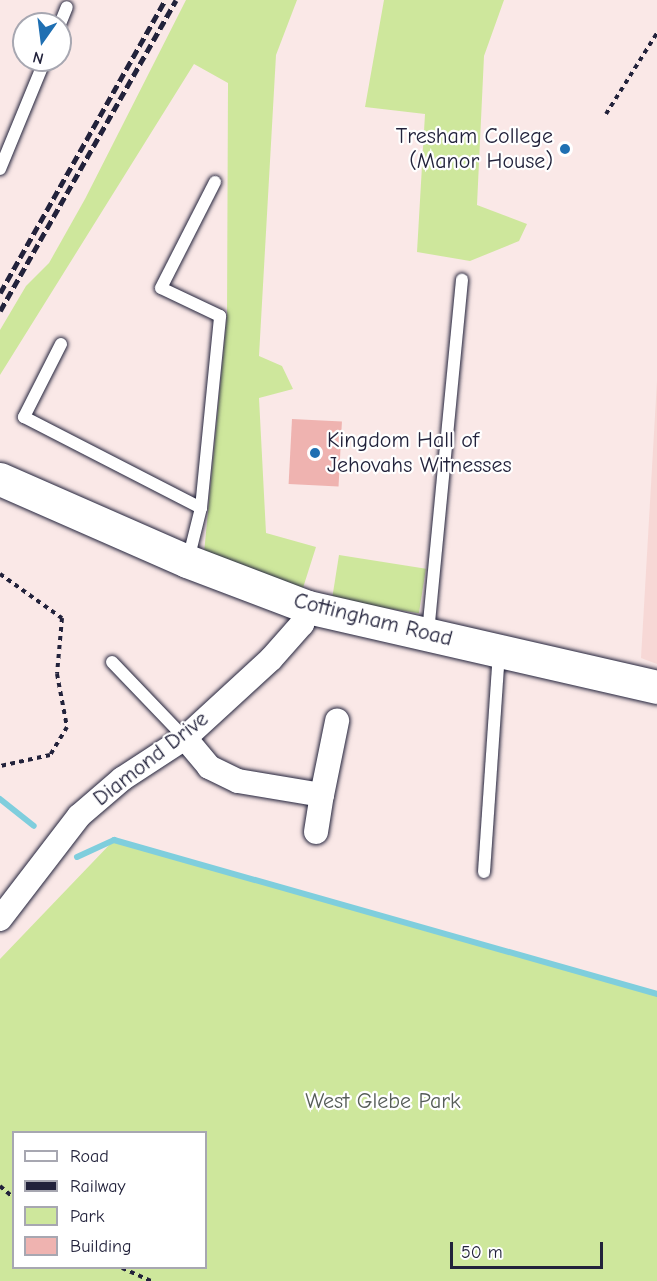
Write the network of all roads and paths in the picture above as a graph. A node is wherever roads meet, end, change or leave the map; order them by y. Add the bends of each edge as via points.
1 (67, 7) dead end
2 (65, 12) edge
3 (657, 33) edge
4 (40, 72) edge
5 (606, 114) dead end
6 (0, 169) edge
7 (215, 182) dead end
8 (462, 280) dead end
9 (61, 344) dead end
10 (0, 478) edge
11 (201, 508) junction
12 (187, 561) junction
13 (0, 574) edge
14 (308, 607) junction
15 (428, 634) junction
16 (500, 649) junction
17 (112, 662) dead end
18 (657, 687) edge
19 (337, 721) dead end
20 (184, 738) junction
21 (0, 766) edge
22 (322, 795) junction
23 (316, 832) dead end
24 (484, 872) dead end
25 (0, 919) edge
26 (0, 1186) edge
27 (12, 1196) edge
28 (125, 1269) edge
29 (151, 1281) edge

1 - 2 lane
3 - 5 path
4 - 6 lane
7 - 11 lane via 161,288 220,316
8 - 15 lane
9 - 11 lane via 24,417
10 - 12 street, Cottingham Road
11 - 12 lane
12 - 14 street, Cottingham Road
13 - 21 path via 62,618 57,674 67,727 50,755
14 - 15 street, Cottingham Road
14 - 20 street, Diamond Drive via 302,624 271,659
15 - 16 street, Cottingham Road
16 - 18 street, Cottingham Road
16 - 24 lane
17 - 20 lane
19 - 22 street
20 - 22 street via 209,767 238,781
20 - 25 street, Diamond Drive via 122,778 79,816
22 - 23 street
26 - 27 path
28 - 29 path

